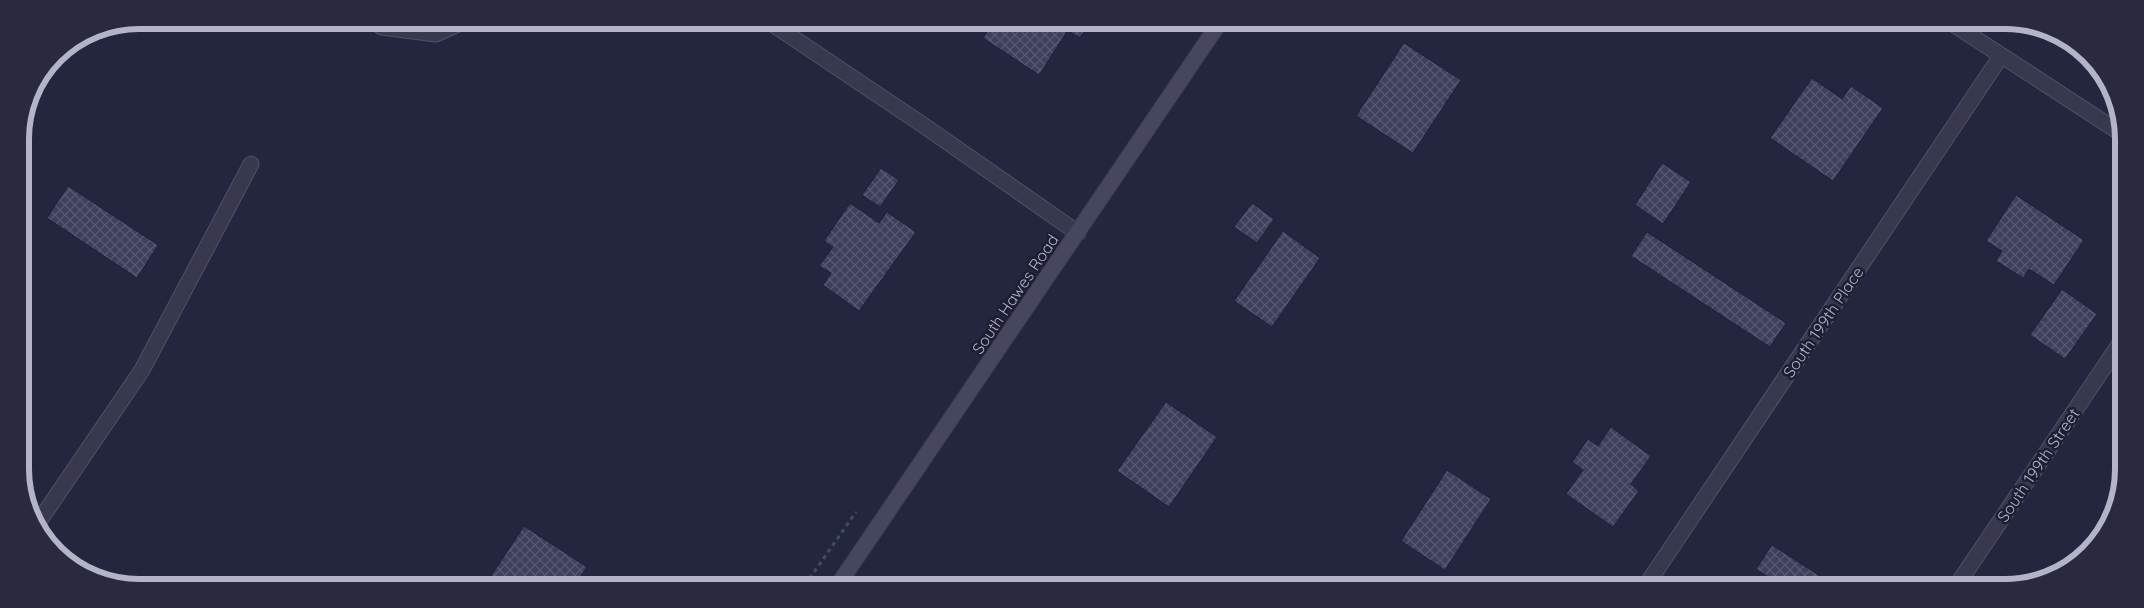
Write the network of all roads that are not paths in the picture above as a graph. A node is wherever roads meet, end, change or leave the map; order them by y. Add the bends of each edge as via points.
1 (397, 29) edge
2 (447, 29) edge
3 (780, 29) edge
4 (1215, 29) edge
5 (1960, 29) edge
6 (2001, 56) junction
7 (2115, 129) edge
8 (251, 164) dead end
9 (1078, 233) junction
10 (2115, 351) edge
11 (41, 519) edge
12 (843, 579) edge
13 (1650, 579) edge
14 (1961, 579) edge

1 - 2 street via 436,34
3 - 9 street
4 - 9 main road, South Hawes Road
5 - 6 street
6 - 7 street
6 - 13 street, South 199th Place
8 - 11 street via 142,370
9 - 12 main road, South Hawes Road
10 - 14 street, South 199th Street

